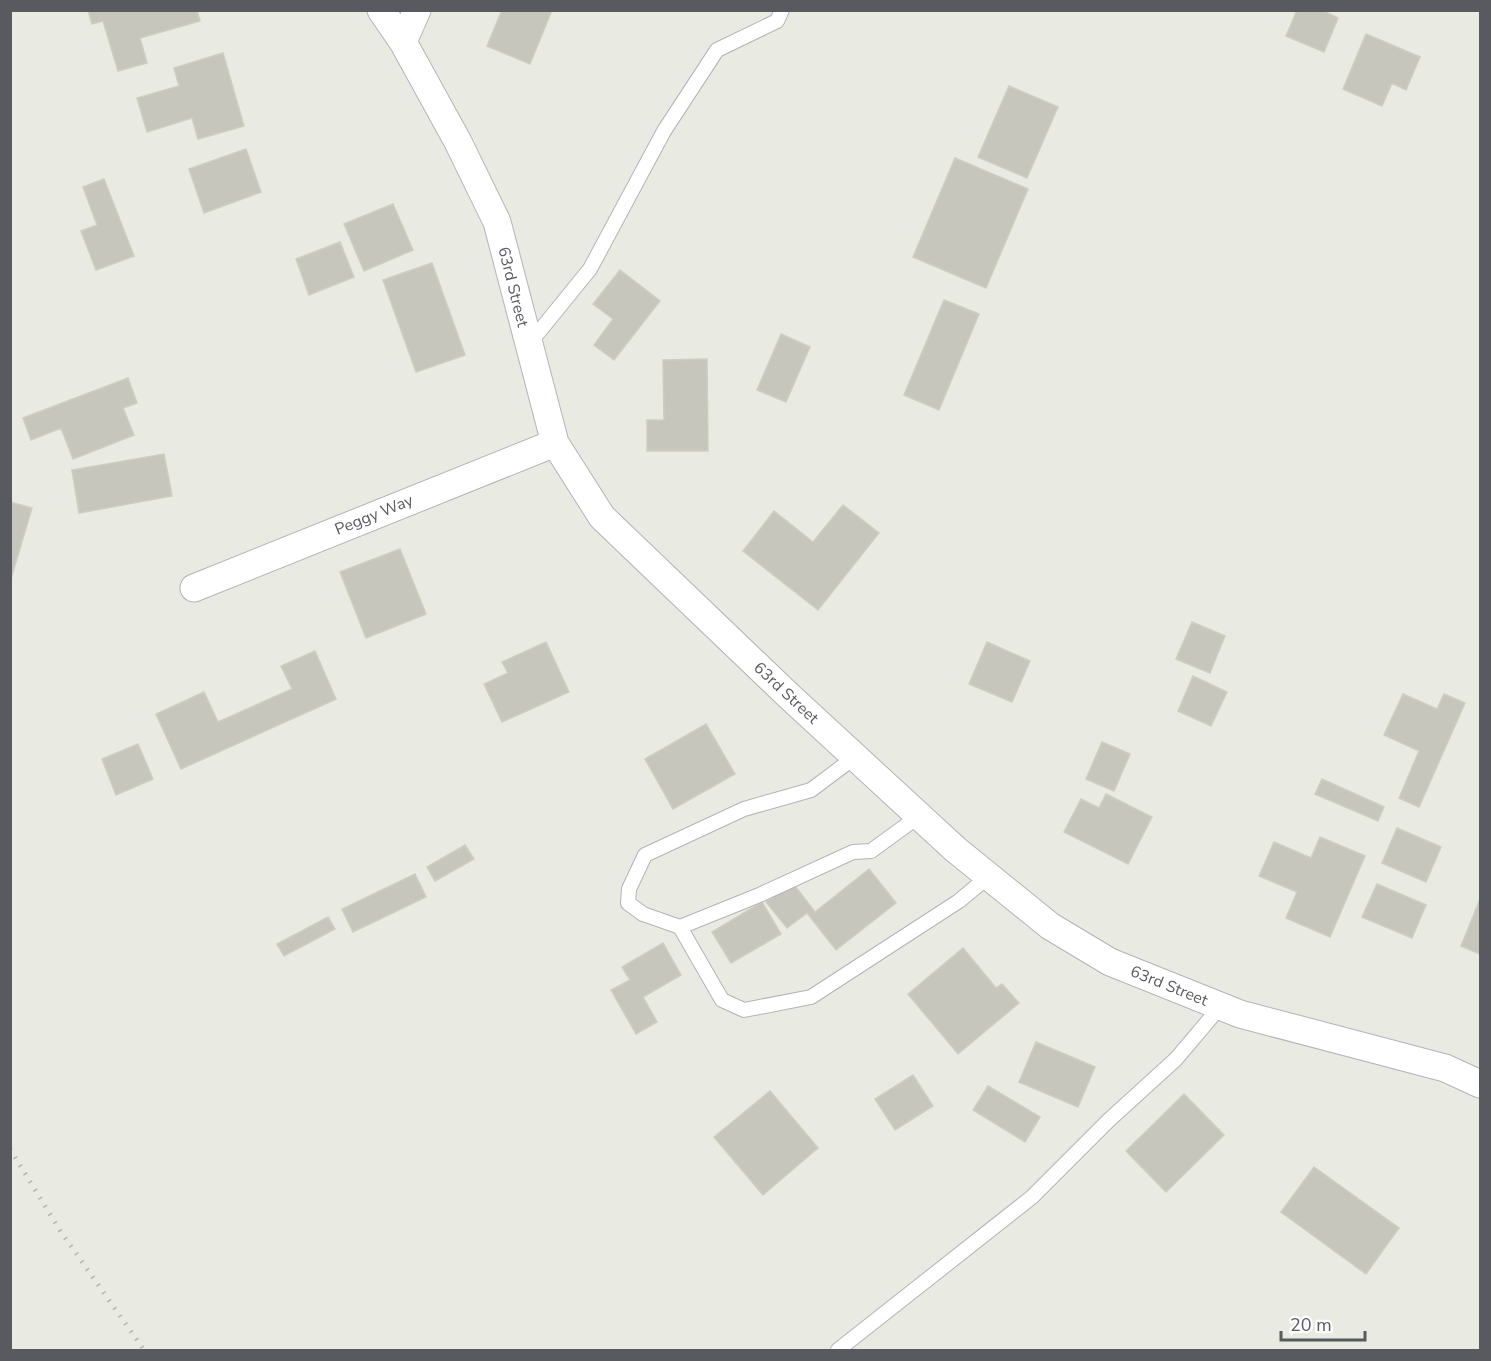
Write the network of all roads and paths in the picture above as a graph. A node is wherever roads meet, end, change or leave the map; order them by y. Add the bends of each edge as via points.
1 (381, 10) edge
2 (417, 10) edge
3 (782, 10) edge
4 (403, 42) junction
5 (527, 346) junction
6 (555, 443) junction
7 (194, 588) dead end
8 (855, 757) junction
9 (919, 816) junction
10 (989, 876) junction
11 (680, 927) junction
12 (1220, 1007) junction
13 (1480, 1084) edge
14 (838, 1350) edge

1 - 4 street, 63rd Street
2 - 4 street
3 - 5 lane via 777,21 717,50 664,131 590,268
4 - 5 street, 63rd Street via 497,222
5 - 6 street, 63rd Street
6 - 7 street, Peggy Way
6 - 8 street, 63rd Street via 602,517
8 - 9 street, 63rd Street
8 - 11 lane via 811,790 744,809 645,855 628,889 627,903 643,914
9 - 10 street, 63rd Street
9 - 11 lane via 871,851 853,852
10 - 11 lane via 960,901 811,997 744,1010 722,1000
10 - 12 street, 63rd Street via 1050,926 1110,962
12 - 13 street, 63rd Street via 1445,1068
12 - 14 lane via 1176,1059 1109,1119 1032,1197

